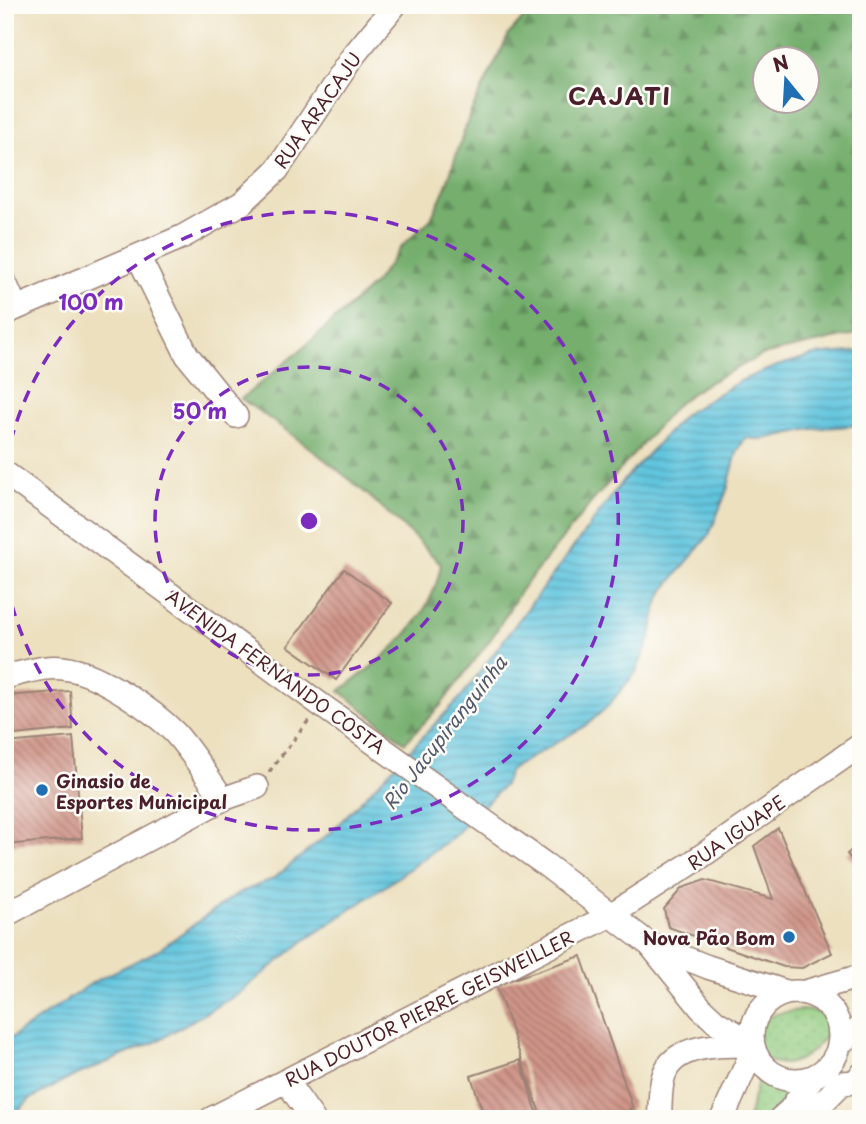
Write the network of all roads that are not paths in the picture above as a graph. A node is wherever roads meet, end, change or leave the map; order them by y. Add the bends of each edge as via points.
1 (395, 5) edge
2 (138, 256) junction
3 (5, 283) edge
4 (10, 310) edge
5 (236, 416) dead end
6 (5, 473) edge
7 (5, 677) edge
8 (861, 745) edge
9 (257, 787) road end
10 (223, 799) junction
11 (5, 915) edge
12 (609, 916) junction
13 (649, 944) junction
14 (861, 976) edge
15 (796, 992) junction
16 (861, 1027) edge
17 (840, 1043) junction
18 (752, 1046) junction
19 (861, 1075) edge
20 (813, 1077) junction
21 (286, 1081) junction
22 (813, 1112) dead end
23 (211, 1119) edge
24 (313, 1119) edge
25 (659, 1119) edge
26 (722, 1119) edge
27 (780, 1119) edge

1 - 2 street, RUA ARACAJU via 258,189 204,226
2 - 4 street, RUA ARACAJU
2 - 5 street via 187,355
3 - 4 street
6 - 12 street, AVENIDA FERNANDO COSTA via 546,865
7 - 10 street via 41,668 70,668 104,683 137,702 174,733
8 - 12 street, RUA IGUAPE
9 - 10 street
10 - 11 street
12 - 13 street, AVENIDA FERNANDO COSTA
12 - 21 street, RUA DOUTOR PIERRE GEISWEILLER
13 - 15 street, AVENIDA FERNANDO COSTA via 708,967
13 - 18 street, AVENIDA FERNANDO COSTA via 716,1022
14 - 15 street
15 - 17 street via 821,999 833,1011
15 - 18 street via 771,999 759,1010 752,1026
16 - 17 street
17 - 20 street via 830,1063
18 - 20 street via 762,1066 777,1076 795,1081
18 - 25 street via 705,1048 670,1063 664,1073
18 - 26 street
19 - 22 street via 855,1082 842,1083
20 - 27 street
21 - 23 street, RUA DOUTOR PIERRE GEISWEILLER
21 - 24 street

